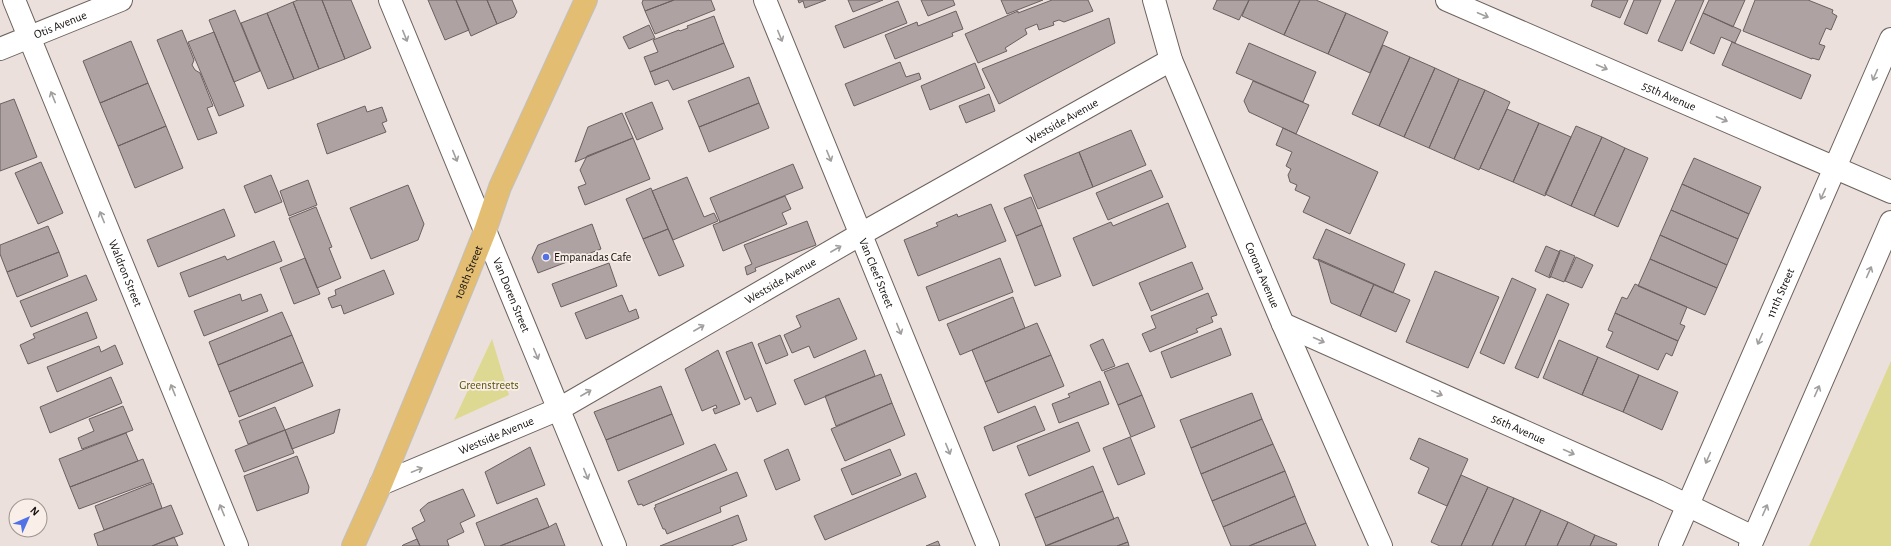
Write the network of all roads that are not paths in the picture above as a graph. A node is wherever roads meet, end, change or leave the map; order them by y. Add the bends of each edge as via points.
1 (14, 0) edge
2 (121, 0) edge
3 (390, 0) edge
4 (586, 0) edge
5 (765, 0) edge
6 (1154, 0) edge
7 (1447, 0) edge
8 (29, 37) junction
9 (1891, 39) edge
10 (0, 49) edge
11 (1171, 60) junction
12 (1835, 167) junction
13 (1891, 192) edge
14 (1891, 222) edge
15 (485, 231) junction
16 (861, 234) junction
17 (1283, 324) junction
18 (559, 409) junction
19 (381, 484) junction
20 (1687, 506) junction
21 (1751, 542) edge
22 (237, 546) edge
23 (353, 546) edge
24 (615, 546) edge
25 (988, 546) edge
26 (1381, 546) edge
27 (1670, 546) edge

1 - 8 street, Waldron Street
2 - 8 street, Otis Avenue
3 -> 15 street, Van Doren Street
4 - 15 main road, 108th Street via 500,187
5 -> 16 street, Van Cleef Street
6 - 11 street, Corona Avenue
7 -> 12 street, 55th Avenue
8 - 10 street, Otis Avenue
22 -> 8 street, Waldron Street
9 -> 12 street, 111th Street
11 - 16 street, Westside Avenue
11 - 17 street, Corona Avenue
12 - 13 street, 55th Avenue
12 -> 20 street, 111th Street
21 -> 14 street
15 -> 18 street, Van Doren Street
15 - 19 main road, 108th Street
18 -> 16 street, Westside Avenue
16 -> 25 street, Van Cleef Street
17 -> 20 street, 56th Avenue
17 - 26 street, Corona Avenue
19 -> 18 street, Westside Avenue
18 -> 24 street, Van Doren Street
19 - 23 main road, 108th Street
20 - 21 street, 56th Avenue
20 - 27 street, 111th Street

